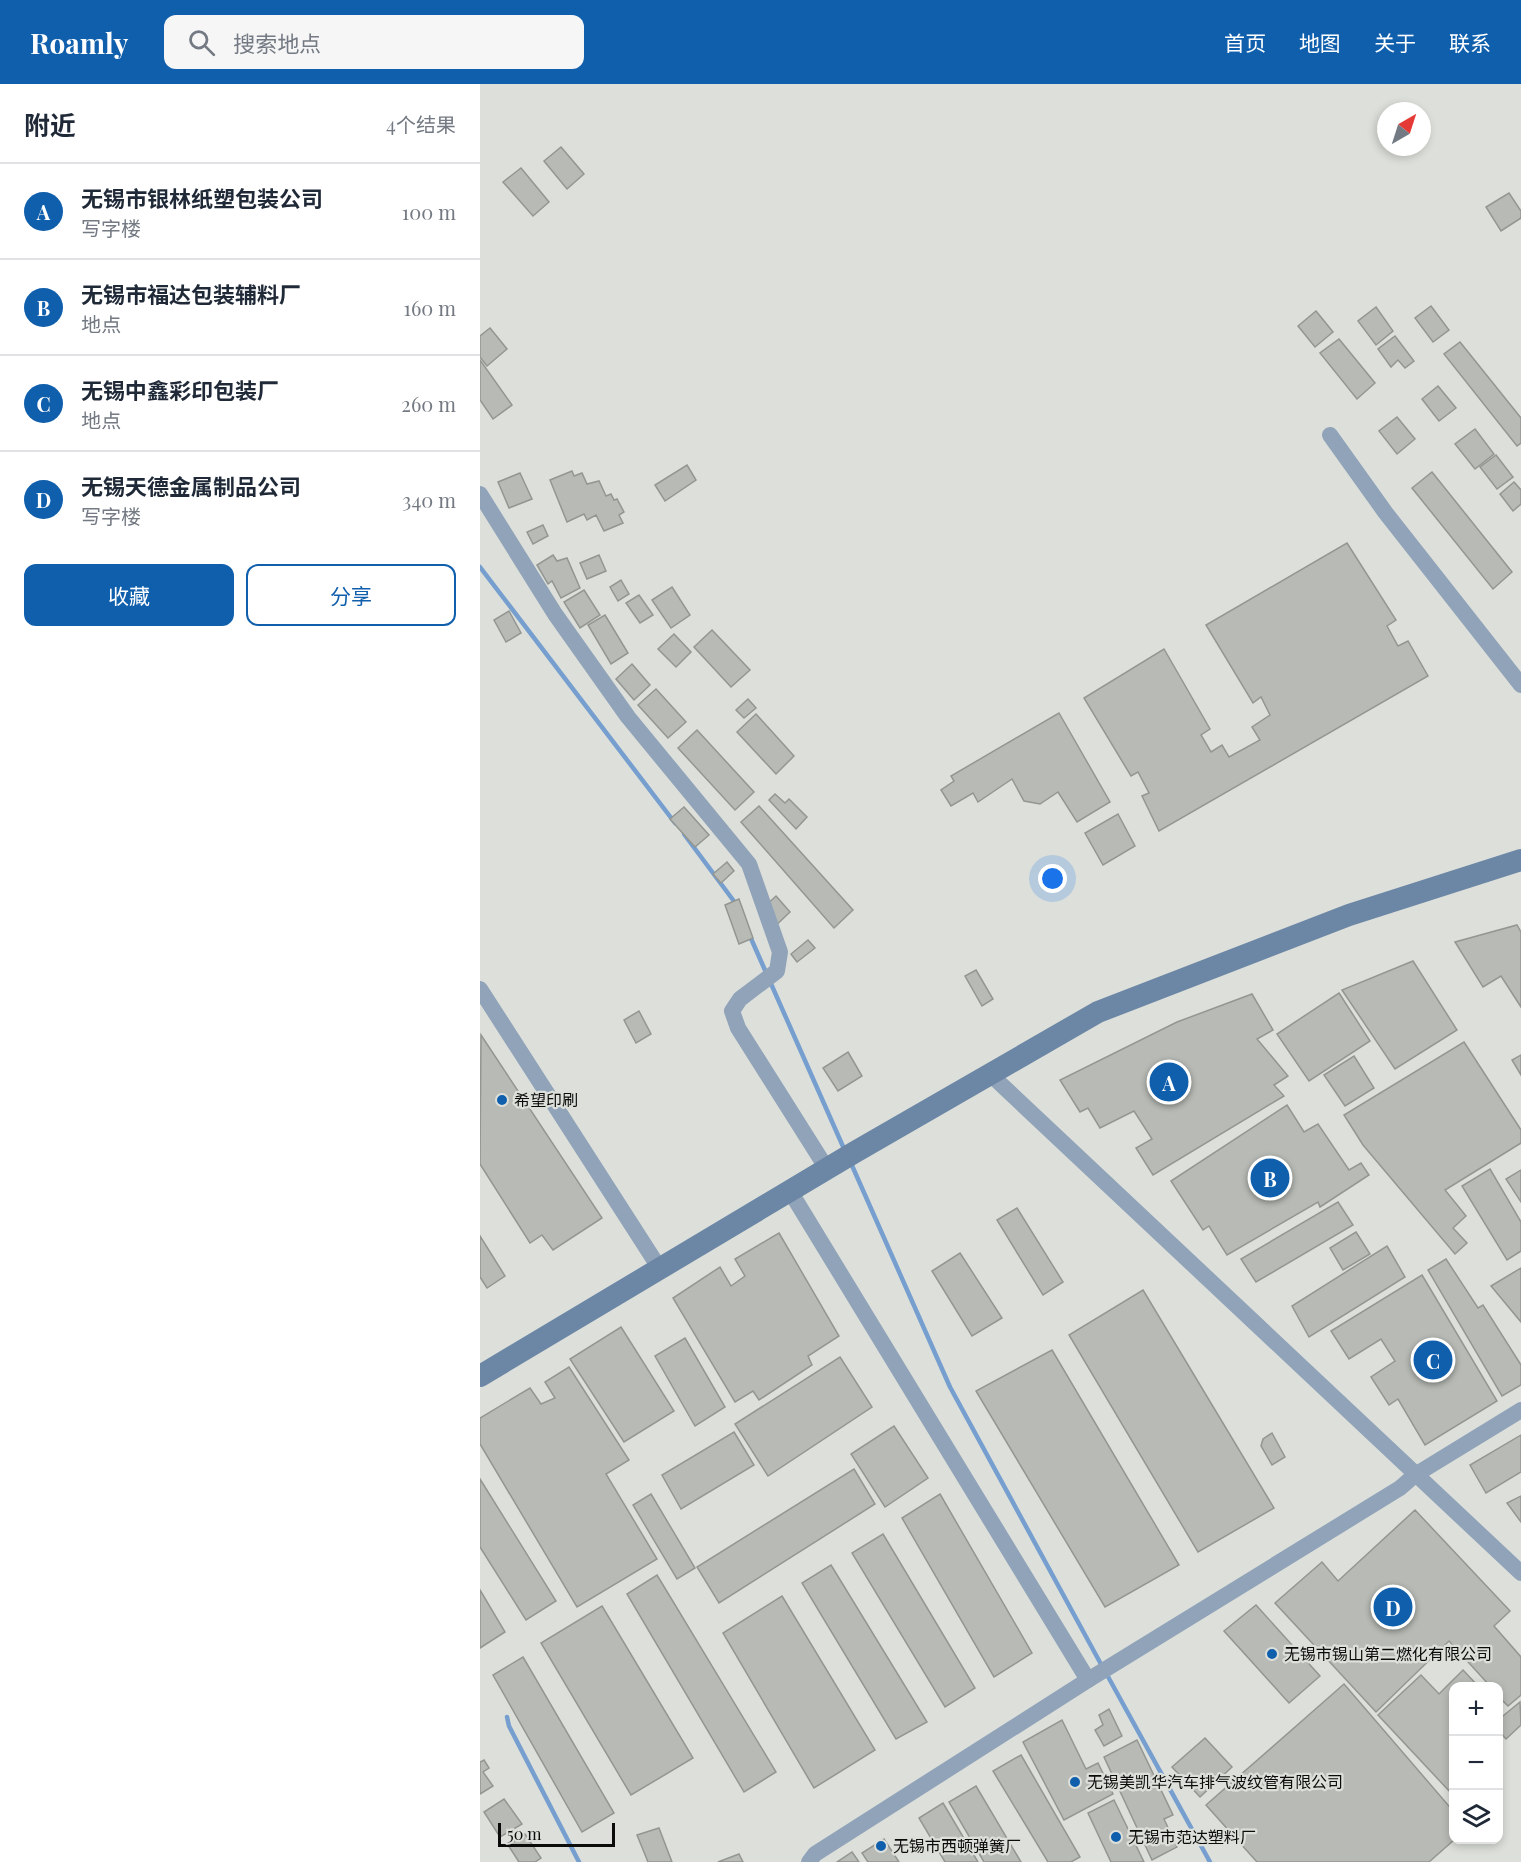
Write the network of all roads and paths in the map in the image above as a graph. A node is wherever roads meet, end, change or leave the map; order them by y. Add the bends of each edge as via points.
1 (1330, 435) dead end
2 (480, 494) edge
3 (1521, 685) edge
4 (1521, 860) edge
5 (480, 989) edge
6 (990, 1074) junction
7 (840, 1161) junction
8 (790, 1191) junction
9 (660, 1269) junction
10 (480, 1376) edge
11 (1521, 1410) edge
12 (1415, 1475) junction
13 (1521, 1573) edge
14 (1092, 1678) junction
15 (809, 1862) edge

1 - 3 street
2 - 7 street via 555,614 628,717 749,864 780,952 777,971 740,999 732,1011 738,1028
4 - 6 street via 1349,915 1098,1012
5 - 9 street
6 - 7 street
6 - 12 street
7 - 8 street
8 - 9 street
8 - 14 street
9 - 10 street
11 - 12 street
12 - 13 street
12 - 14 street via 1400,1488
14 - 15 street via 815,1854

